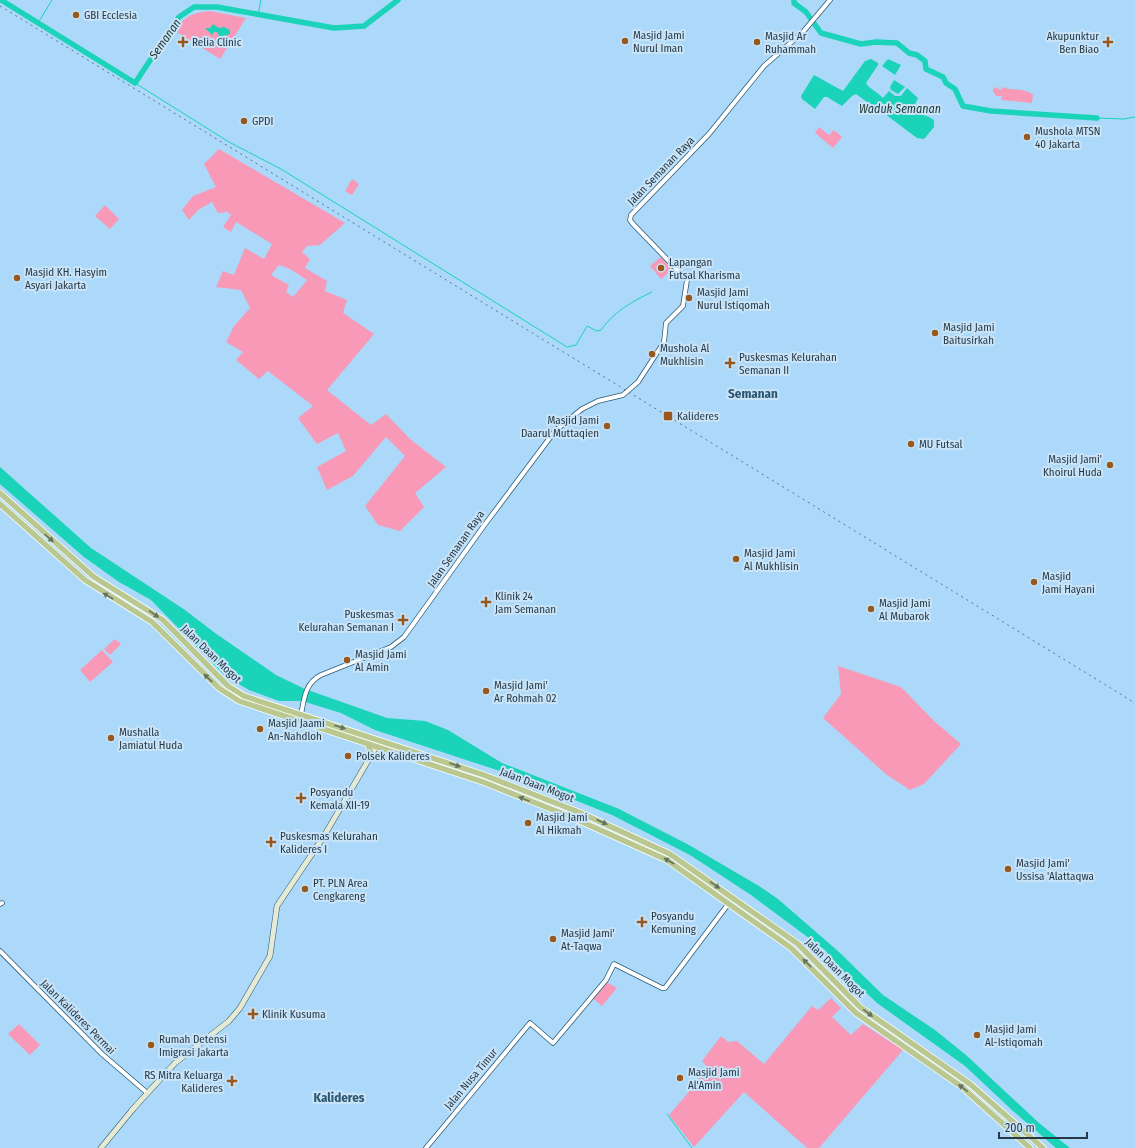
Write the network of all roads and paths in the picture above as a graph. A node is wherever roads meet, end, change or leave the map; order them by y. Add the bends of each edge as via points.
1 (830, 0) edge
2 (0, 493) edge
3 (0, 504) edge
4 (31, 522) junction
5 (26, 527) junction
6 (236, 692) junction
7 (249, 699) junction
8 (241, 702) junction
9 (301, 715) junction
10 (374, 750) junction
11 (417, 753) junction
12 (484, 775) junction
13 (493, 778) junction
14 (483, 782) junction
15 (490, 785) junction
16 (729, 903) junction
17 (0, 952) edge
18 (826, 972) junction
19 (821, 978) junction
20 (835, 982) junction
21 (829, 987) junction
22 (175, 1063) junction
23 (145, 1092) junction
24 (988, 1100) junction
25 (982, 1106) junction
26 (132, 1110) junction
27 (999, 1111) junction
28 (994, 1117) junction
29 (101, 1148) edge
30 (426, 1148) edge
31 (1030, 1148) edge
32 (1043, 1148) edge

1 - 9 street, Jalan Semanan Raya via 814,20 764,66 709,134 631,215 630,220 633,224 687,283 683,306 665,326 664,342 644,375 620,396 588,406 555,430 478,532 407,633 391,647 311,681
2 - 4 highway, Jalan Daan Mogot
3 - 5 highway, Jalan Daan Mogot
4 - 5 highway
4 -> 6 highway, Jalan Daan Mogot via 94,577 163,620
8 -> 5 highway, Jalan Daan Mogot via 219,688 152,622 89,584
6 - 7 highway, Jalan Daan Mogot
6 - 8 highway
7 - 8 highway
7 - 9 highway, Jalan Daan Mogot
8 - 10 highway, Jalan Daan Mogot via 368,744
9 -> 11 highway, Jalan Daan Mogot
10 - 11 highway via 381,745
10 - 14 highway, Jalan Daan Mogot
10 - 22 main road via 324,836 277,906 270,956 240,1008 229,1021
11 -> 12 highway, Jalan Daan Mogot
12 - 13 highway, Jalan Daan Mogot
12 - 14 highway
13 - 15 highway
13 -> 18 highway, Jalan Daan Mogot via 582,813 670,854 793,940
14 - 15 highway, Jalan Daan Mogot
16 -> 15 highway, Jalan Daan Mogot via 668,860 602,830
19 -> 16 highway, Jalan Daan Mogot via 791,948
16 - 30 street, Jalan Nusa Timur via 665,988 614,964 606,980 553,1043 530,1023
17 - 23 street, Jalan Kalideres Permai via 101,1055
18 - 19 highway via 826,977
18 - 20 highway, Jalan Daan Mogot
19 - 21 highway, Jalan Daan Mogot
20 - 21 highway via 831,982
20 -> 24 highway, Jalan Daan Mogot via 860,1007 965,1080
25 -> 21 highway, Jalan Daan Mogot via 956,1083 856,1013
22 - 23 main road via 166,1068
22 - 26 main road
23 - 26 main road
24 - 25 highway via 988,1105
24 - 27 highway, Jalan Daan Mogot
25 - 28 highway, Jalan Daan Mogot
26 - 29 main road
27 - 28 highway via 994,1112
27 - 32 highway, Jalan Daan Mogot
28 - 31 highway, Jalan Daan Mogot

